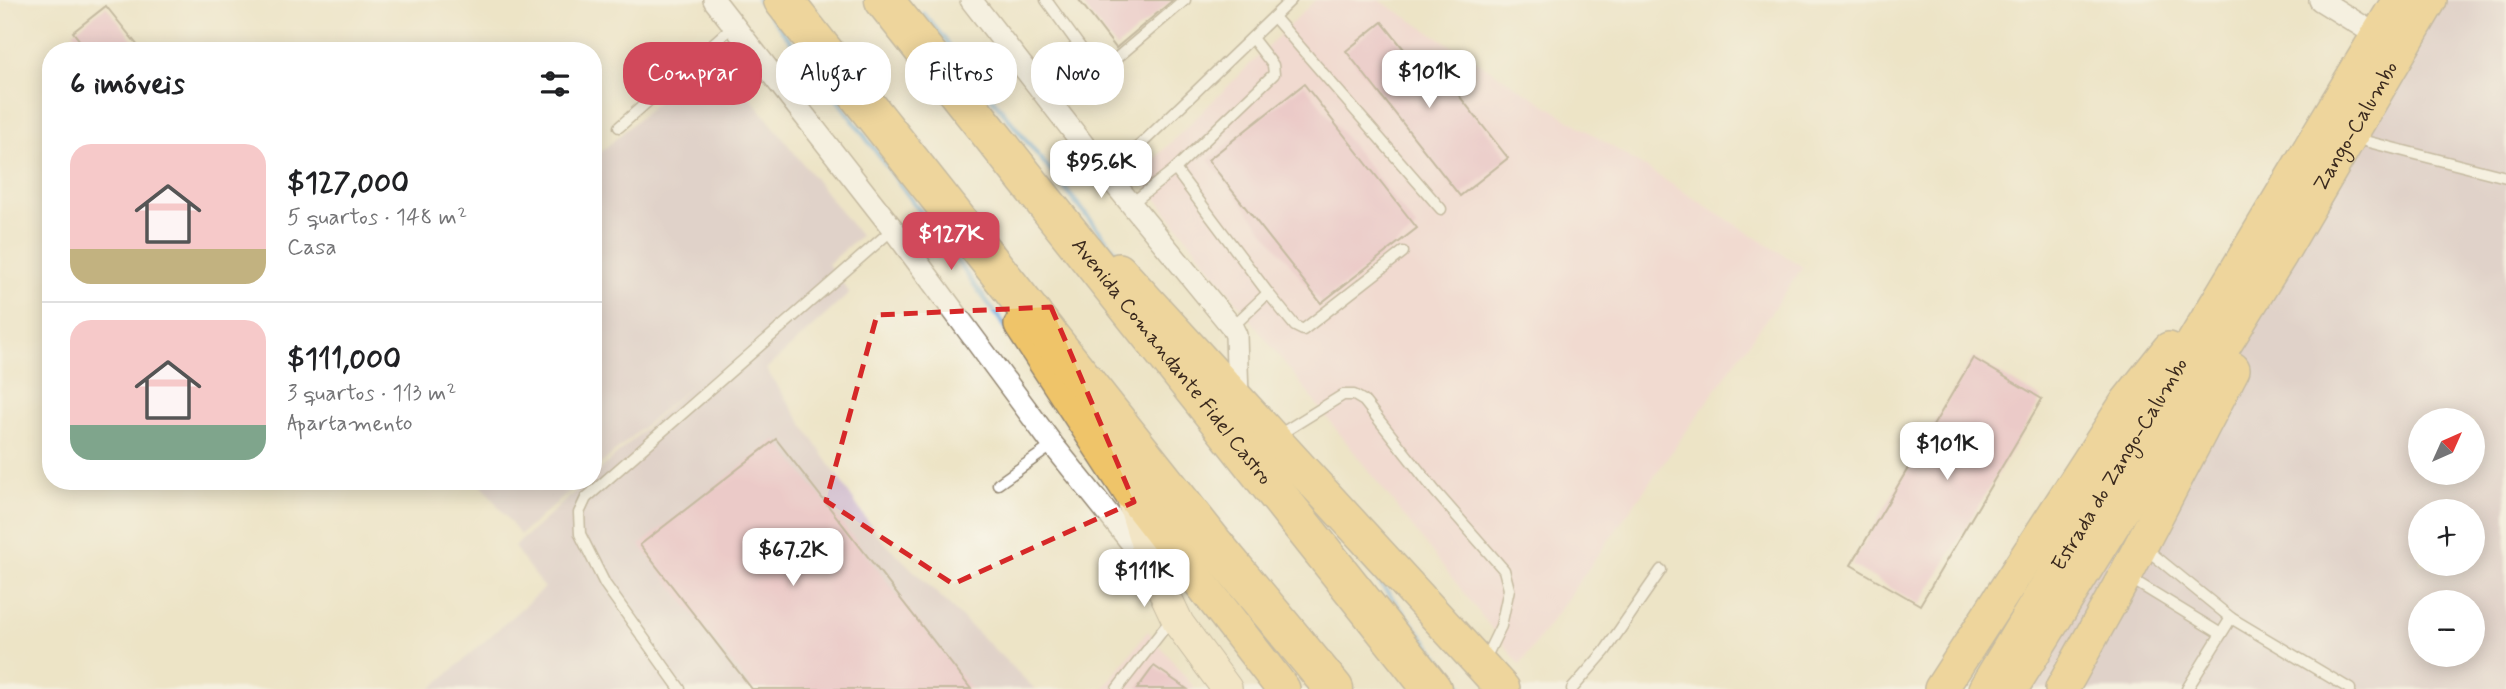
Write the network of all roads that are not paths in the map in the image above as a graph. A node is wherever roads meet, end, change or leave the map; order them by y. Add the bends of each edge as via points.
1 (714, 0) edge
2 (783, 0) edge
3 (971, 0) edge
4 (1046, 0) edge
5 (1185, 0) edge
6 (1291, 0) edge
7 (2320, 0) edge
8 (2430, 0) edge
9 (893, 3) edge
10 (2389, 13) edge
11 (1274, 17) junction
12 (733, 26) junction
13 (1252, 38) junction
14 (920, 42) edge
15 (1076, 42) edge
16 (1124, 52) edge
17 (1031, 76) edge
18 (966, 105) edge
19 (969, 105) edge
20 (1053, 105) edge
21 (619, 127) dead end
22 (2350, 138) junction
23 (892, 139) junction
24 (1175, 169) junction
25 (1108, 176) junction
26 (2506, 177) edge
27 (1132, 203) junction
28 (1441, 209) dead end
29 (892, 229) junction
30 (2268, 247) junction
31 (1403, 252) dead end
32 (1268, 293) junction
33 (1232, 327) junction
34 (1238, 397) junction
35 (1275, 437) junction
36 (1053, 445) junction
37 (602, 481) edge
38 (998, 484) dead end
39 (592, 490) edge
40 (1130, 492) junction
41 (2142, 545) junction
42 (1661, 570) dead end
43 (1154, 571) junction
44 (2125, 576) junction
45 (1175, 615) junction
46 (2231, 618) junction
47 (2221, 634) junction
48 (1492, 677) edge
49 (680, 689) edge
50 (1117, 689) edge
51 (1227, 689) edge
52 (1283, 689) edge
53 (1334, 689) edge
54 (1432, 689) edge
55 (1572, 689) edge
56 (1941, 689) edge
57 (1985, 689) edge
58 (2011, 689) edge
59 (2062, 689) edge
60 (2187, 689) edge
61 (2350, 689) edge

1 - 12 street
2 - 23 highway
3 - 17 street
4 - 15 lane
5 - 16 lane
6 - 11 lane
7 - 10 street
8 - 22 main road, Zango-Calumbo
9 - 14 highway, Avenida Comandante Fidel Castro
10 - 30 main road, Zango-Calumbo
11 - 13 lane
11 - 28 lane
12 - 21 lane
12 - 29 street
13 - 24 lane via 1273,65 1274,74
13 - 25 lane
18 - 54 highway, Avenida Comandante Fidel Castro
19 - 34 main road
20 - 25 street
22 - 26 lane
22 - 30 main road, Zango-Calumbo
23 - 40 main road
23 - 53 highway
24 - 27 lane
24 - 32 lane
25 - 27 street
27 - 33 street
29 - 36 street
29 - 37 lane
30 - 41 main road via 2244,347
30 - 56 main road via 2127,402
30 - 57 main road, Estrada do Zango-Calumbo
30 - 58 main road, Estrada do Zango-Calumbo
31 - 32 lane via 1303,330
32 - 33 lane
33 - 34 street
34 - 35 main road
35 - 48 main road
35 - 48 lane via 1343,395 1364,401 1504,570 1509,589
36 - 38 lane
36 - 43 street
39 - 49 lane via 579,513 580,534 605,584
40 - 43 street
40 - 52 main road
41 - 44 main road
41 - 46 lane
42 - 55 lane via 1605,652
43 - 45 street
44 - 47 lane
44 - 59 main road
45 - 50 lane
45 - 51 street
46 - 47 lane
46 - 61 lane
47 - 60 lane

